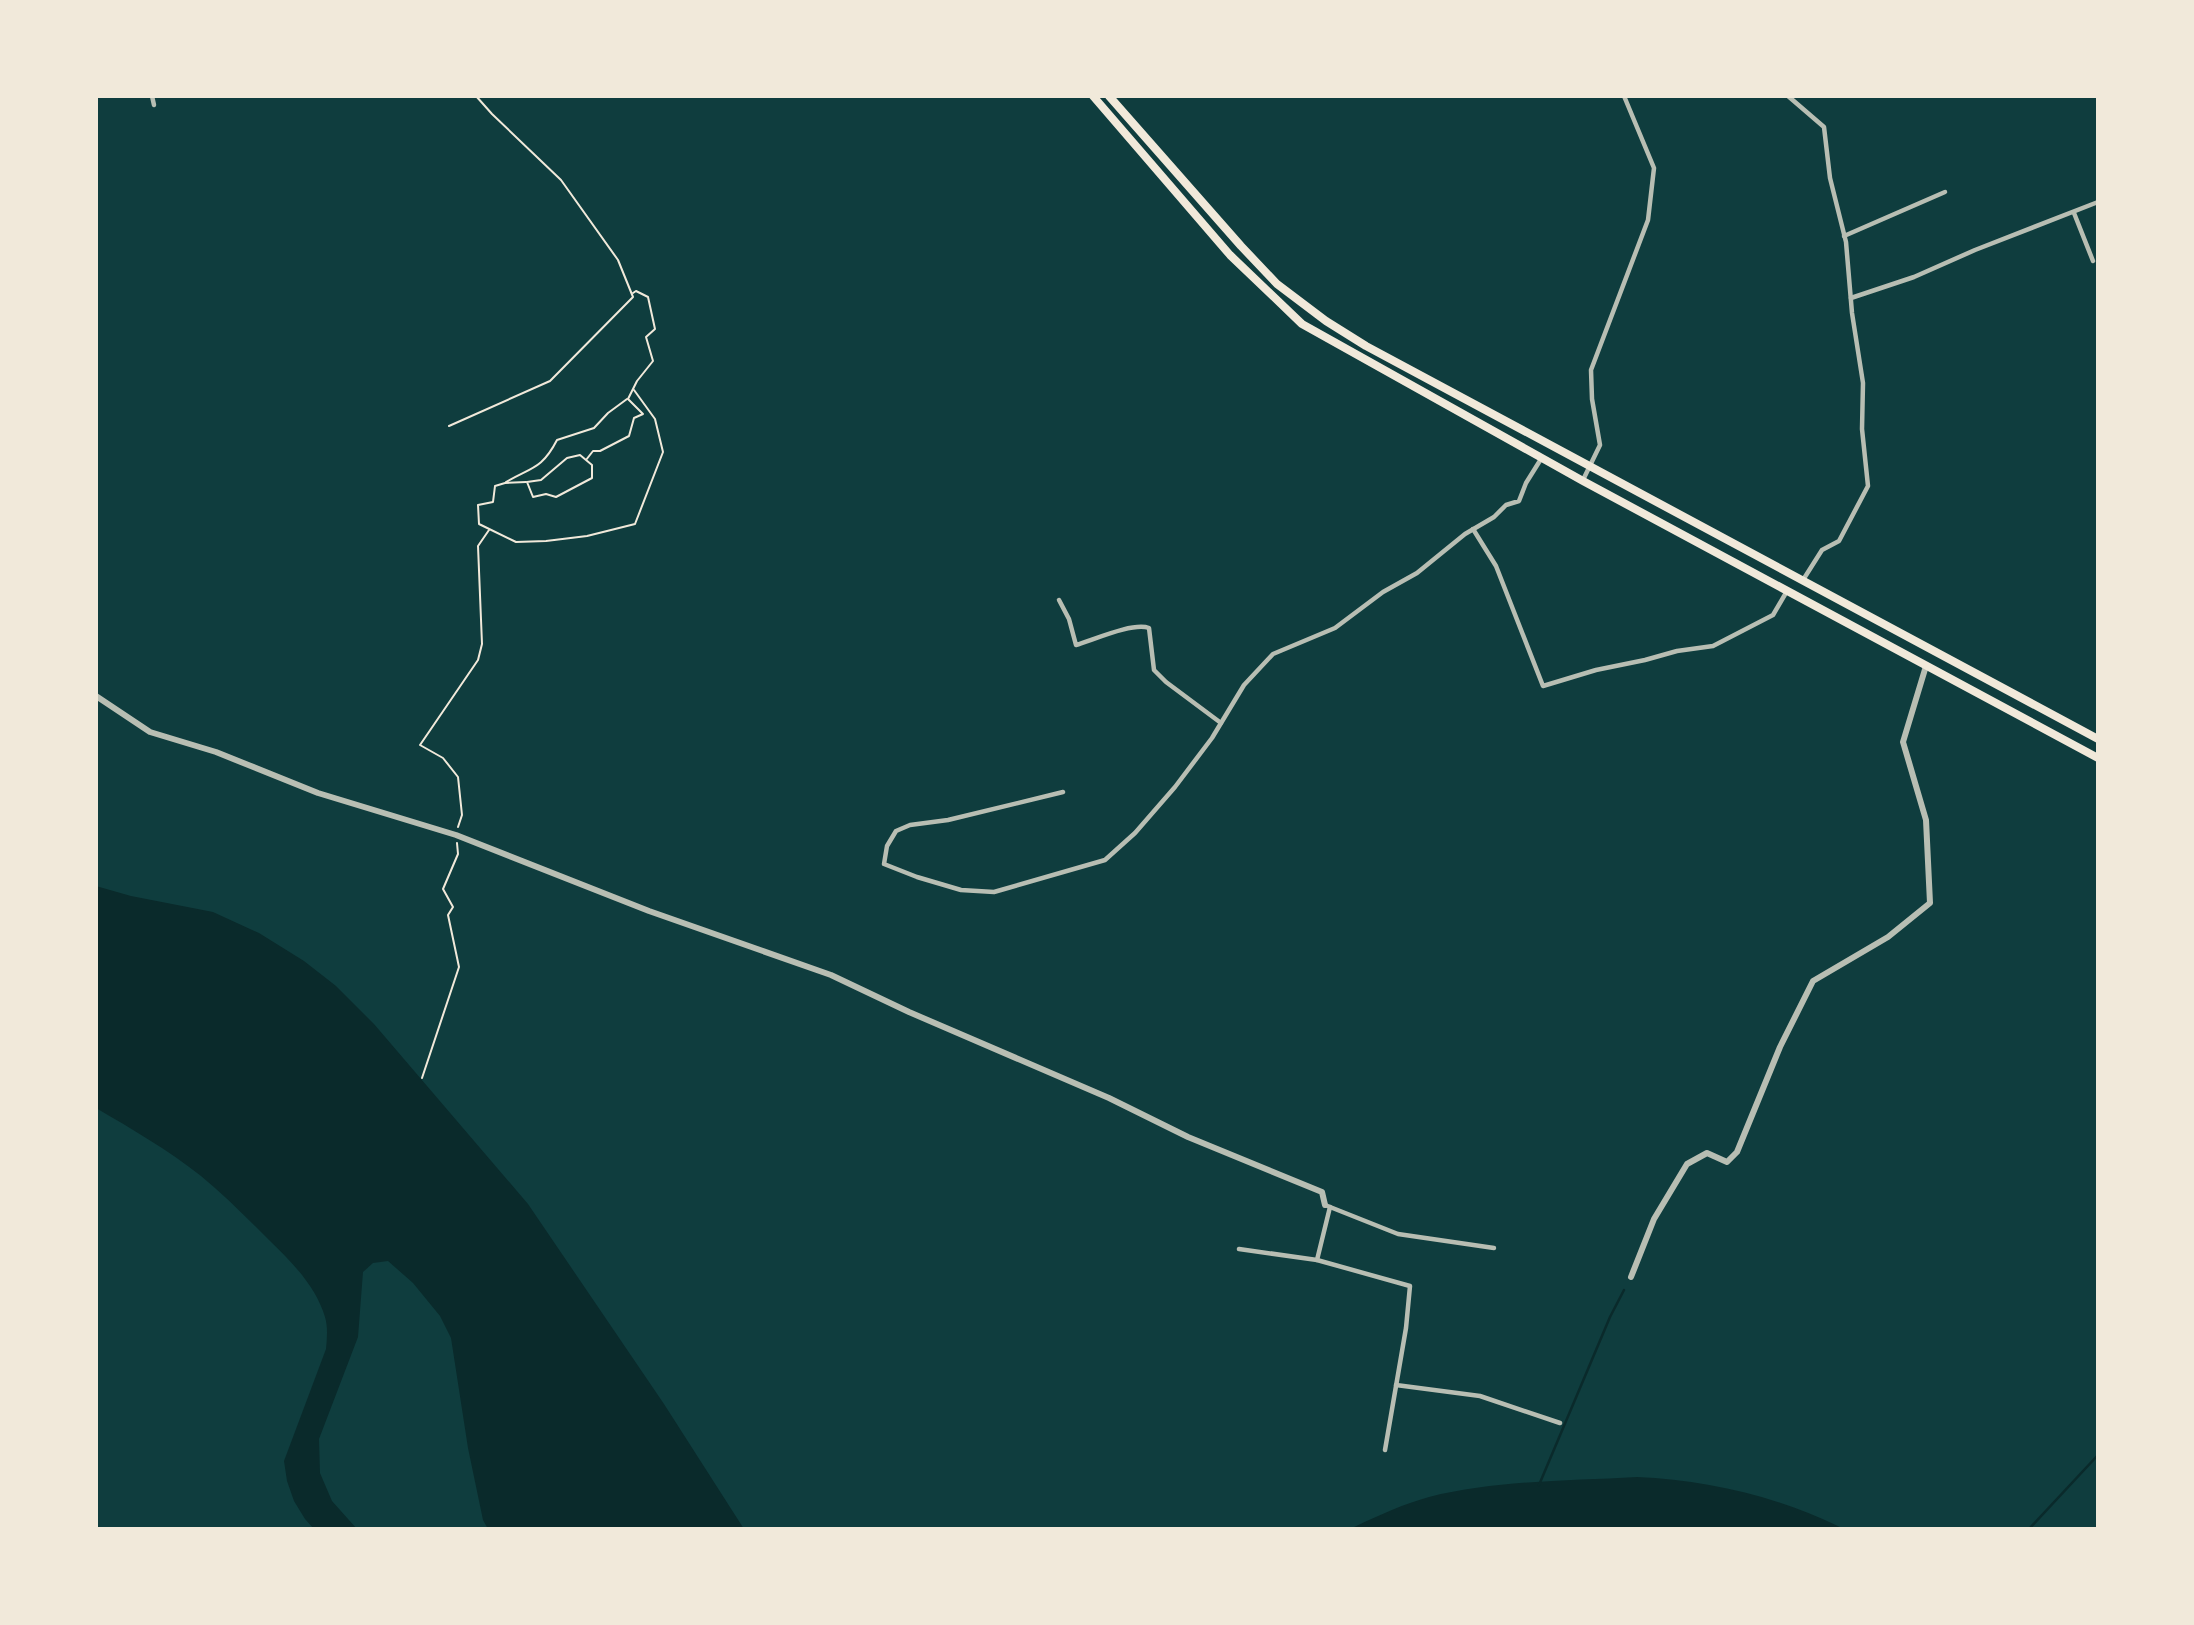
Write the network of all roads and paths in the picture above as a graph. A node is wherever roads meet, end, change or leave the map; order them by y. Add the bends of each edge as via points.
1 (152, 96) edge
2 (476, 96) edge
3 (1093, 96) edge
4 (1110, 96) edge
5 (1624, 96) edge
6 (1787, 96) edge
7 (154, 105) dead end
8 (1945, 192) dead end
9 (2098, 202) edge
10 (2074, 213) junction
11 (1843, 236) junction
12 (2093, 261) dead end
13 (632, 293) junction
14 (1850, 298) junction
15 (633, 389) junction
16 (628, 398) junction
17 (449, 426) dead end
18 (1542, 458) junction
19 (586, 460) junction
20 (1590, 466) junction
21 (1583, 481) junction
22 (527, 482) junction
23 (505, 483) junction
24 (1474, 529) junction
25 (489, 530) junction
26 (1802, 581) junction
27 (1787, 591) junction
28 (1059, 600) dead end
29 (1926, 666) junction
30 (96, 696) edge
31 (1222, 723) junction
32 (2098, 739) edge
33 (2098, 758) edge
34 (1063, 792) dead end
35 (456, 835) junction
36 (422, 1078) dead end
37 (1327, 1206) junction
38 (1494, 1248) dead end
39 (1239, 1249) dead end
40 (1317, 1260) junction
41 (1631, 1277) dead end
42 (1396, 1385) junction
43 (1560, 1423) dead end
44 (1385, 1450) dead end

1 - 7 street
2 - 13 path via 561,180 618,260
3 - 18 highway via 1230,255 1302,324
4 - 20 highway via 1277,284 1366,346
5 - 20 street via 1654,168 1648,220 1591,370 1600,445
6 - 11 street via 1824,127 1829,178
8 - 11 street
9 - 10 street
10 - 12 street
10 - 14 street
11 - 14 street
13 - 15 path via 648,297 655,329 646,337 653,361
13 - 17 path via 550,382
14 - 26 street via 1863,383 1868,486 1839,541 1822,550
15 - 16 path
15 - 25 path via 655,419 663,452 635,524 547,541 516,542
16 - 19 path via 643,414 634,418 629,436 593,450
16 - 23 path via 594,428 557,440 539,465
18 - 21 highway
18 - 24 street via 1518,501
19 - 22 path via 567,458 541,480
19 - 22 path via 592,465 592,478 556,497 533,497
20 - 21 street
20 - 26 highway
21 - 27 highway
22 - 23 path
23 - 25 path via 495,486 493,502 478,505 479,524
24 - 27 street via 1496,566 1543,686 1713,646 1773,615
24 - 31 street via 1335,628 1273,654 1244,685
25 - 35 path via 478,546 482,644 478,660 420,744 443,758 458,777 462,815
26 - 32 highway
27 - 29 highway
28 - 31 street via 1076,645 1149,628 1154,670
29 - 33 highway
29 - 41 street via 1903,742 1926,820 1930,903 1888,937 1813,981 1737,1152 1727,1162 1707,1153 1687,1164 1654,1219
30 - 35 street via 150,732 216,752 317,793
31 - 34 street via 1175,787 1105,860 994,892 961,890 884,864 895,831
35 - 36 path via 458,854 443,889 453,907 448,915 459,967
35 - 37 street via 649,911 831,975 1188,1137 1322,1192
37 - 38 street via 1398,1234
37 - 40 street
39 - 40 street
40 - 42 street via 1409,1286
42 - 43 street via 1480,1396
42 - 44 street

